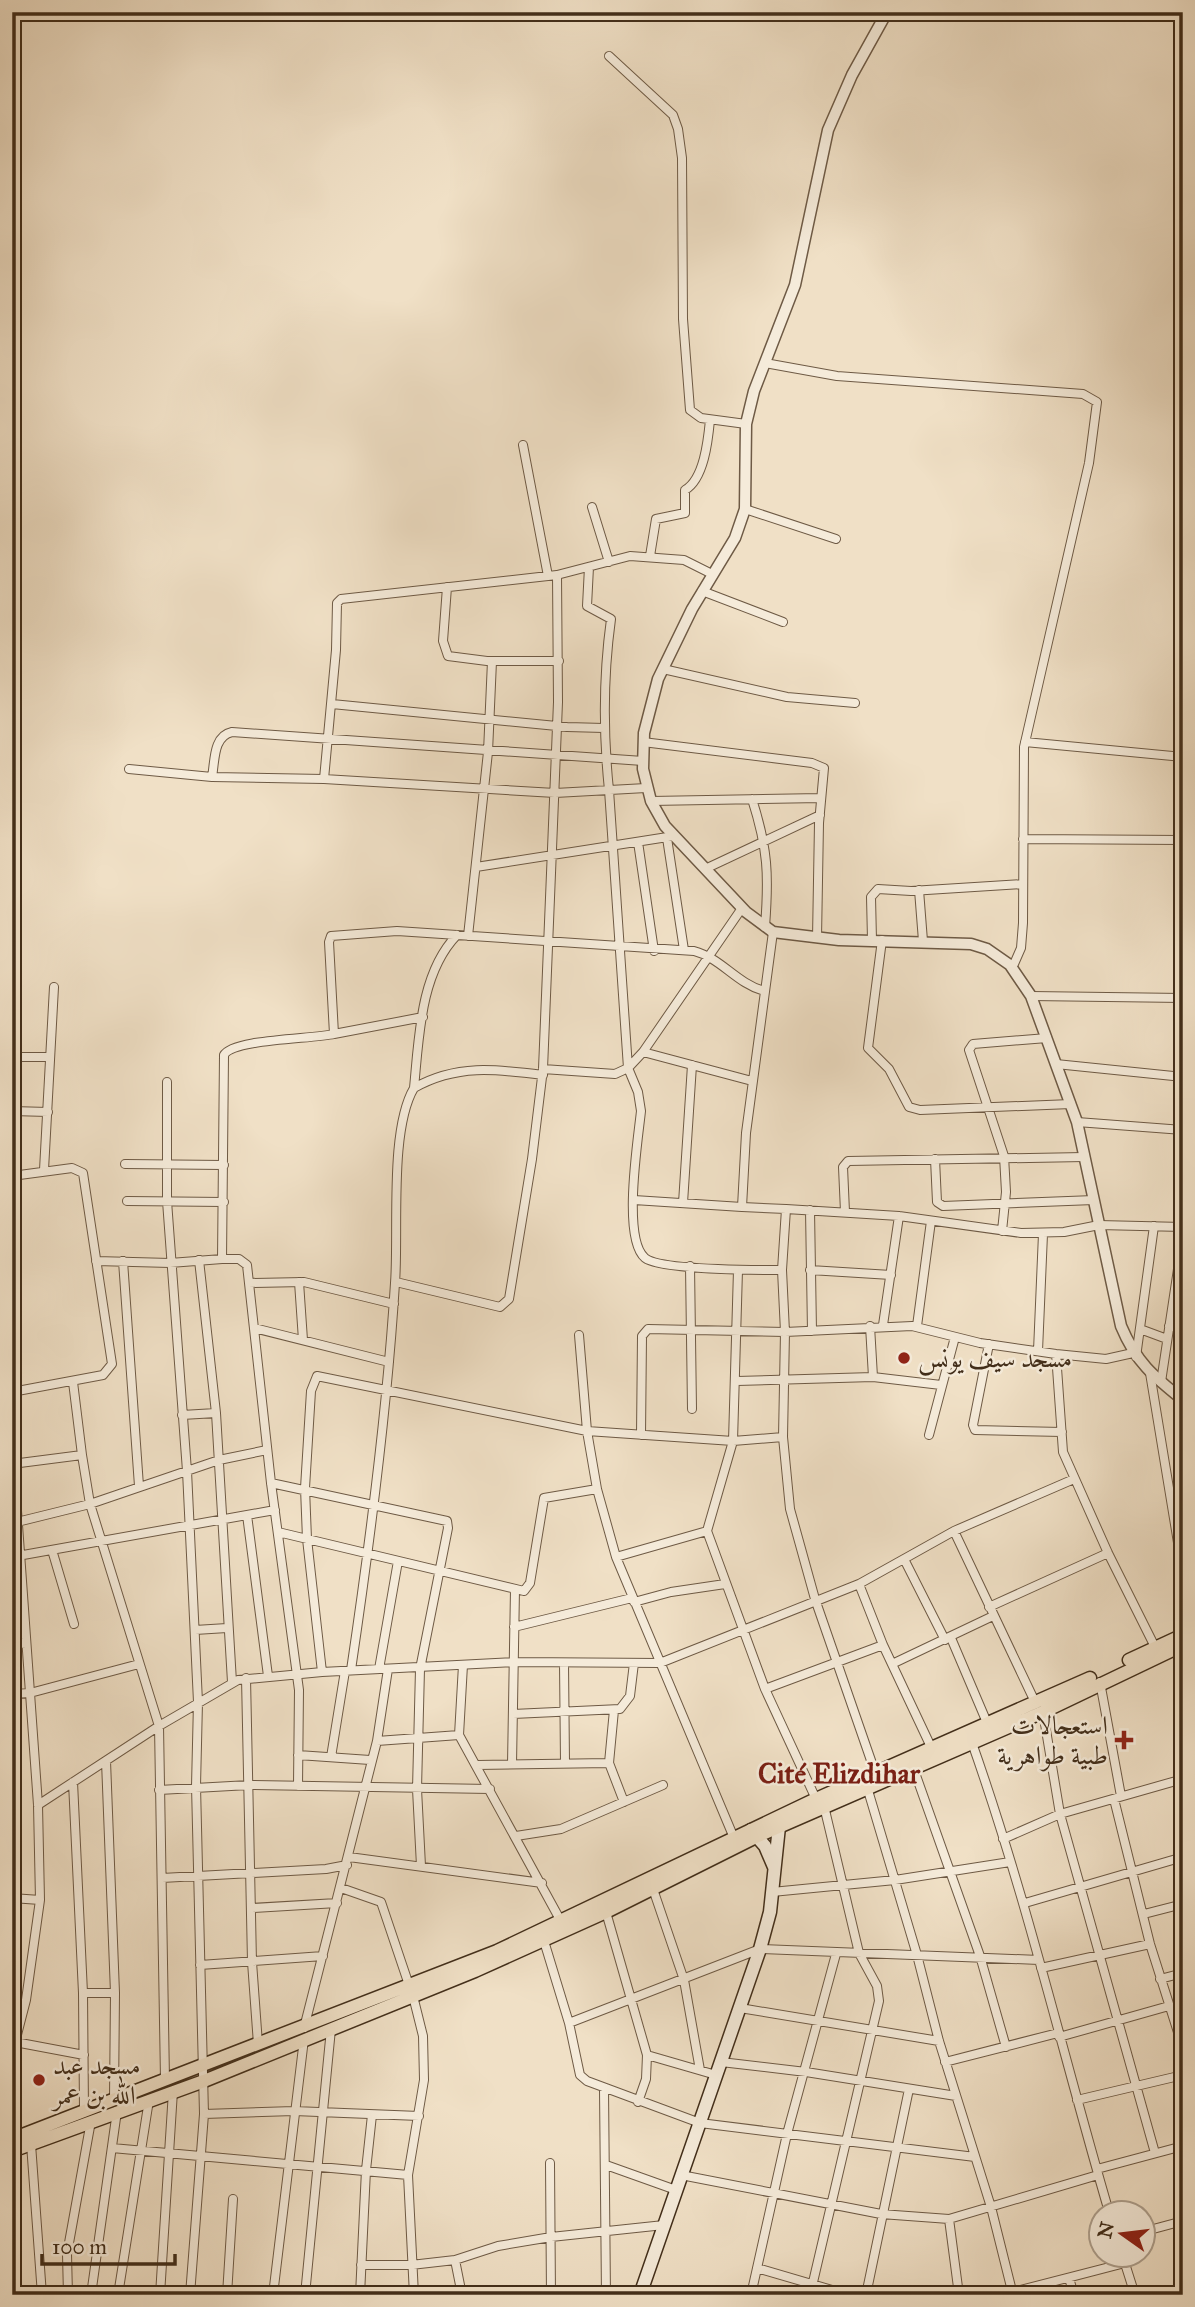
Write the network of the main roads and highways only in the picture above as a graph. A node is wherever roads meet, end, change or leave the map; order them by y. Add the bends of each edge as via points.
1 (1183, 1635) edge
2 (1183, 1646) edge
3 (1040, 1708) junction
4 (971, 1738) junction
5 (820, 1803) junction
6 (780, 1821) junction
7 (754, 1833) junction
8 (775, 1868) junction
9 (563, 1926) junction
10 (411, 1992) junction
11 (304, 2034) junction
12 (116, 2105) junction
13 (88, 2115) junction
14 (12, 2138) edge
15 (12, 2151) edge
16 (640, 2295) edge

1 - 3 main road
2 - 3 main road
3 - 4 main road
3 - 4 main road via 988,1726
4 - 5 main road via 914,1767
4 - 5 main road via 875,1772
5 - 6 main road
6 - 7 main road
6 - 8 main road
7 - 8 main road
7 - 9 main road via 734,1838
7 - 9 main road via 606,1912
8 - 16 main road via 760,1950
9 - 10 main road
9 - 10 main road via 544,1941
10 - 11 main road
10 - 11 main road via 331,2029
11 - 12 main road via 258,2044 165,2080
11 - 12 main road via 205,2081 149,2100
12 - 13 main road
13 - 14 main road
13 - 15 main road

